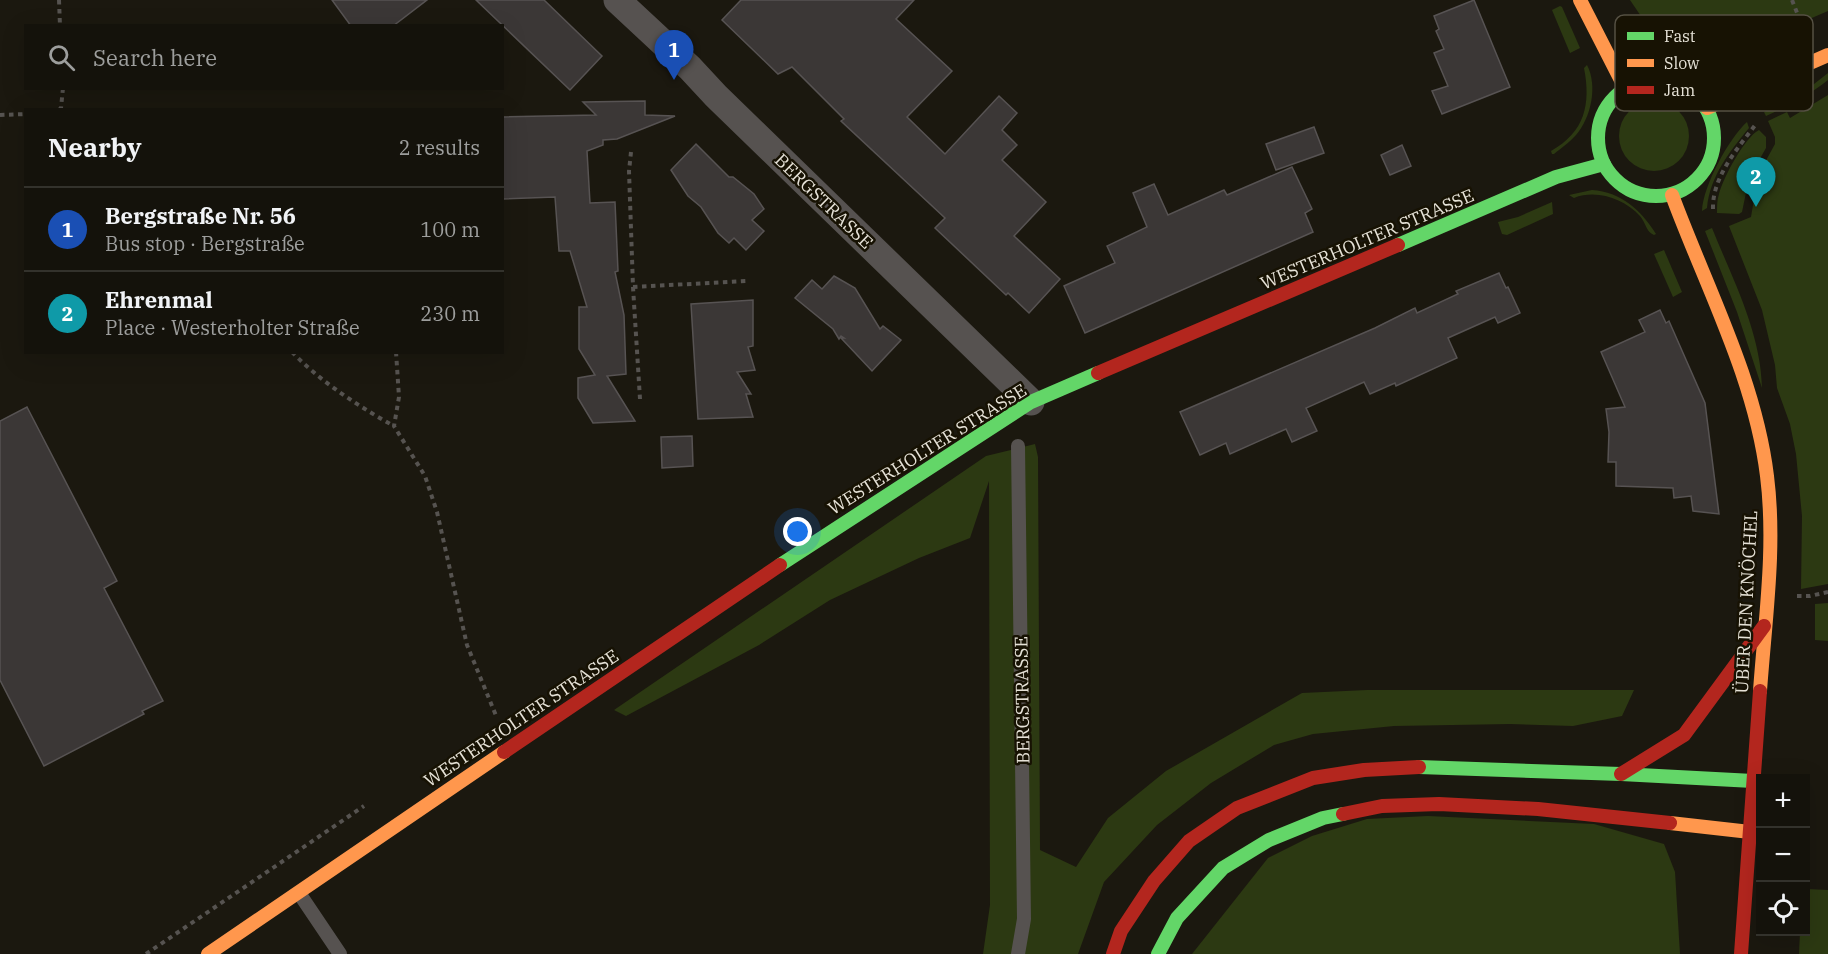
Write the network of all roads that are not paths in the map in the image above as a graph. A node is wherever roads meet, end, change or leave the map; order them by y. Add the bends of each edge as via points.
1 (617, 0) edge
2 (1580, 0) edge
3 (1828, 55) edge
4 (1813, 62) edge
5 (1615, 68) edge
6 (1615, 96) edge
7 (1708, 111) edge
8 (1604, 164) junction
9 (1672, 195) junction
10 (1031, 402) junction
11 (1018, 446) dead end
12 (1764, 626) junction
13 (1621, 774) junction
14 (1753, 780) junction
15 (1750, 832) junction
16 (298, 893) junction
17 (208, 954) edge
18 (340, 954) edge
19 (1018, 954) edge
20 (1113, 954) edge
21 (1158, 954) edge
22 (1741, 954) edge

1 - 10 street, BERGSTRASSE
2 - 5 street
3 - 4 street
6 - 8 street via 1603,114 1598,131
7 - 9 street via 1713,150 1705,170
8 - 9 street via 1625,188 1640,195
8 - 10 street, WESTERHOLTER STRASSE via 1556,177
9 - 12 street, ÜBER DEN KNÖCHEL via 1737,358 1767,468 1771,536
10 - 16 street, WESTERHOLTER STRASSE via 858,513
11 - 19 lane, BERGSTRASSE via 1024,919
12 - 13 street via 1684,735
12 - 14 street, ÜBER DEN KNÖCHEL
13 - 14 street
13 - 20 street via 1425,767 1313,778 1238,808 1190,841 1154,881 1121,931
14 - 15 street, ÜBER DEN KNÖCHEL
15 - 21 street via 1538,809 1439,804 1382,806 1323,818 1269,840 1223,868 1177,918
15 - 22 street, ÜBER DEN KNÖCHEL
16 - 17 street, WESTERHOLTER STRASSE
16 - 18 lane

